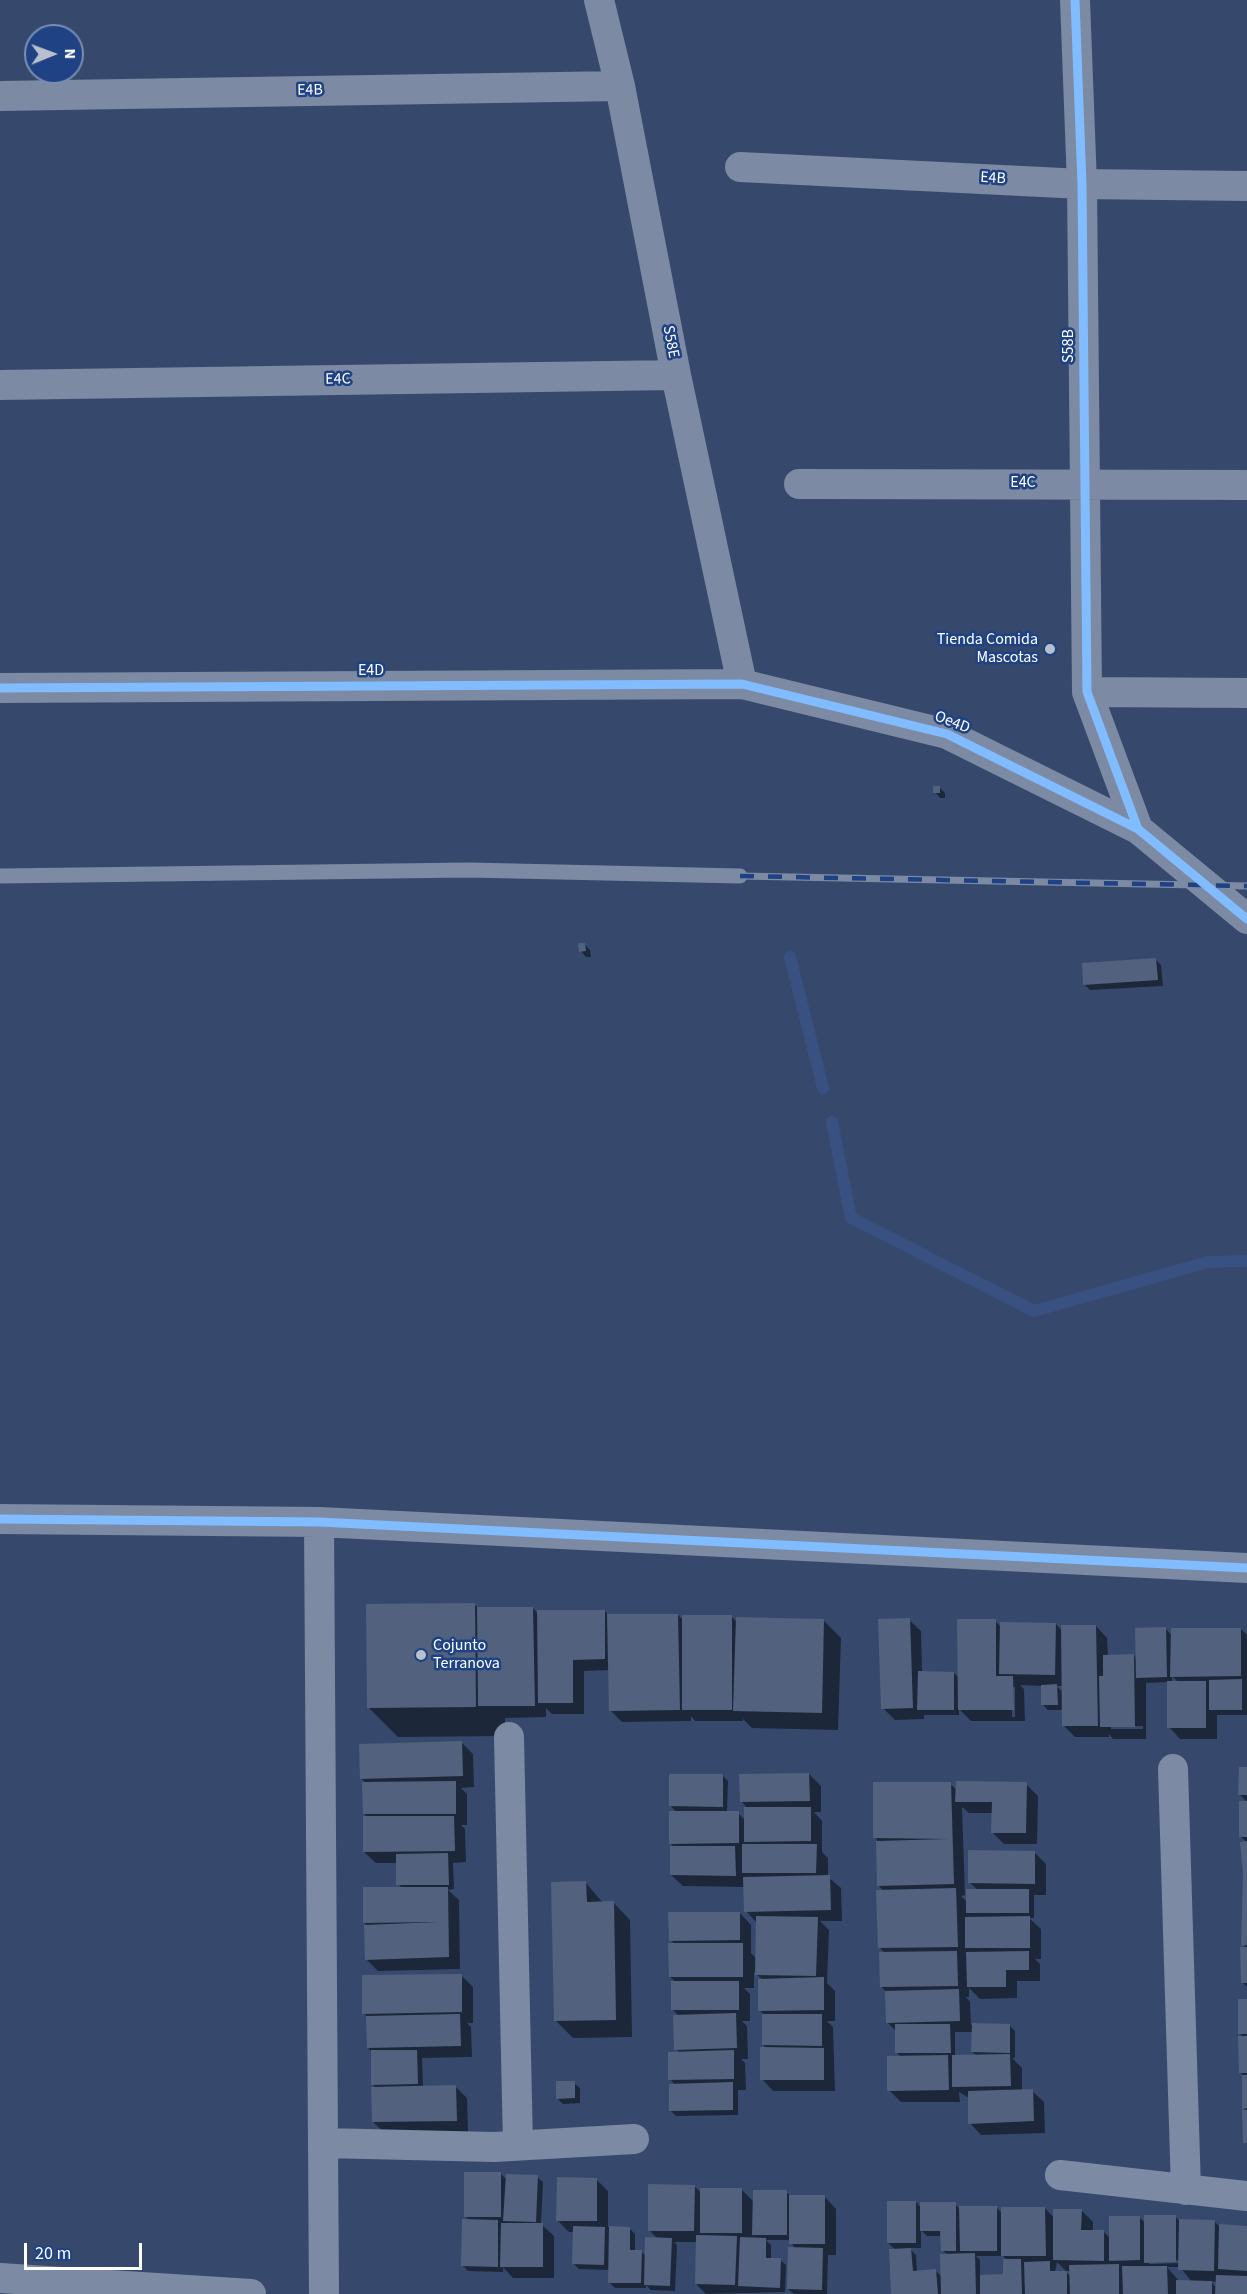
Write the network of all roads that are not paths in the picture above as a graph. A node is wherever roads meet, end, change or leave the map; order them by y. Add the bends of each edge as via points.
1 (599, 0) edge
2 (1075, 0) edge
3 (620, 86) junction
4 (0, 96) edge
5 (740, 167) dead end
6 (1082, 183) junction
7 (1247, 186) edge
8 (676, 375) junction
9 (0, 385) edge
10 (1085, 483) junction
11 (800, 484) dead end
12 (1247, 485) edge
13 (742, 684) junction
14 (0, 688) edge
15 (1087, 692) junction
16 (1247, 693) edge
17 (1138, 829) junction
18 (0, 876) edge
19 (740, 876) dead end
20 (1247, 919) edge
21 (0, 1520) edge
22 (319, 1522) junction
23 (1247, 1568) edge
24 (509, 1737) dead end
25 (1173, 1768) dead end
26 (634, 2139) dead end
27 (324, 2143) junction
28 (518, 2145) junction
29 (1060, 2175) dead end
30 (1186, 2190) junction
31 (1247, 2196) edge
32 (0, 2278) edge
33 (145, 2291) edge
34 (250, 2294) edge
35 (324, 2294) edge

1 - 3 street, S58E
2 - 6 street, S58B
3 - 4 street, E4B
3 - 8 street, S58E
5 - 6 street, E4B
6 - 7 street, E4B
6 - 10 street, S58B
8 - 9 street, E4C
8 - 13 street, S58E
10 - 11 street, E4C
10 - 12 street, E4C
10 - 15 street, S58B
13 - 14 street, E4D
13 - 17 street, Oe4D via 947,734
15 - 16 street
15 - 17 street, S58B
17 - 20 street, Oe4D
18 - 19 lane via 469,870
21 - 22 street
22 - 23 street
22 - 27 street
24 - 28 street
25 - 30 street
26 - 28 street
27 - 28 street
27 - 35 street
29 - 30 street
30 - 31 street
32 - 33 street
33 - 34 street

